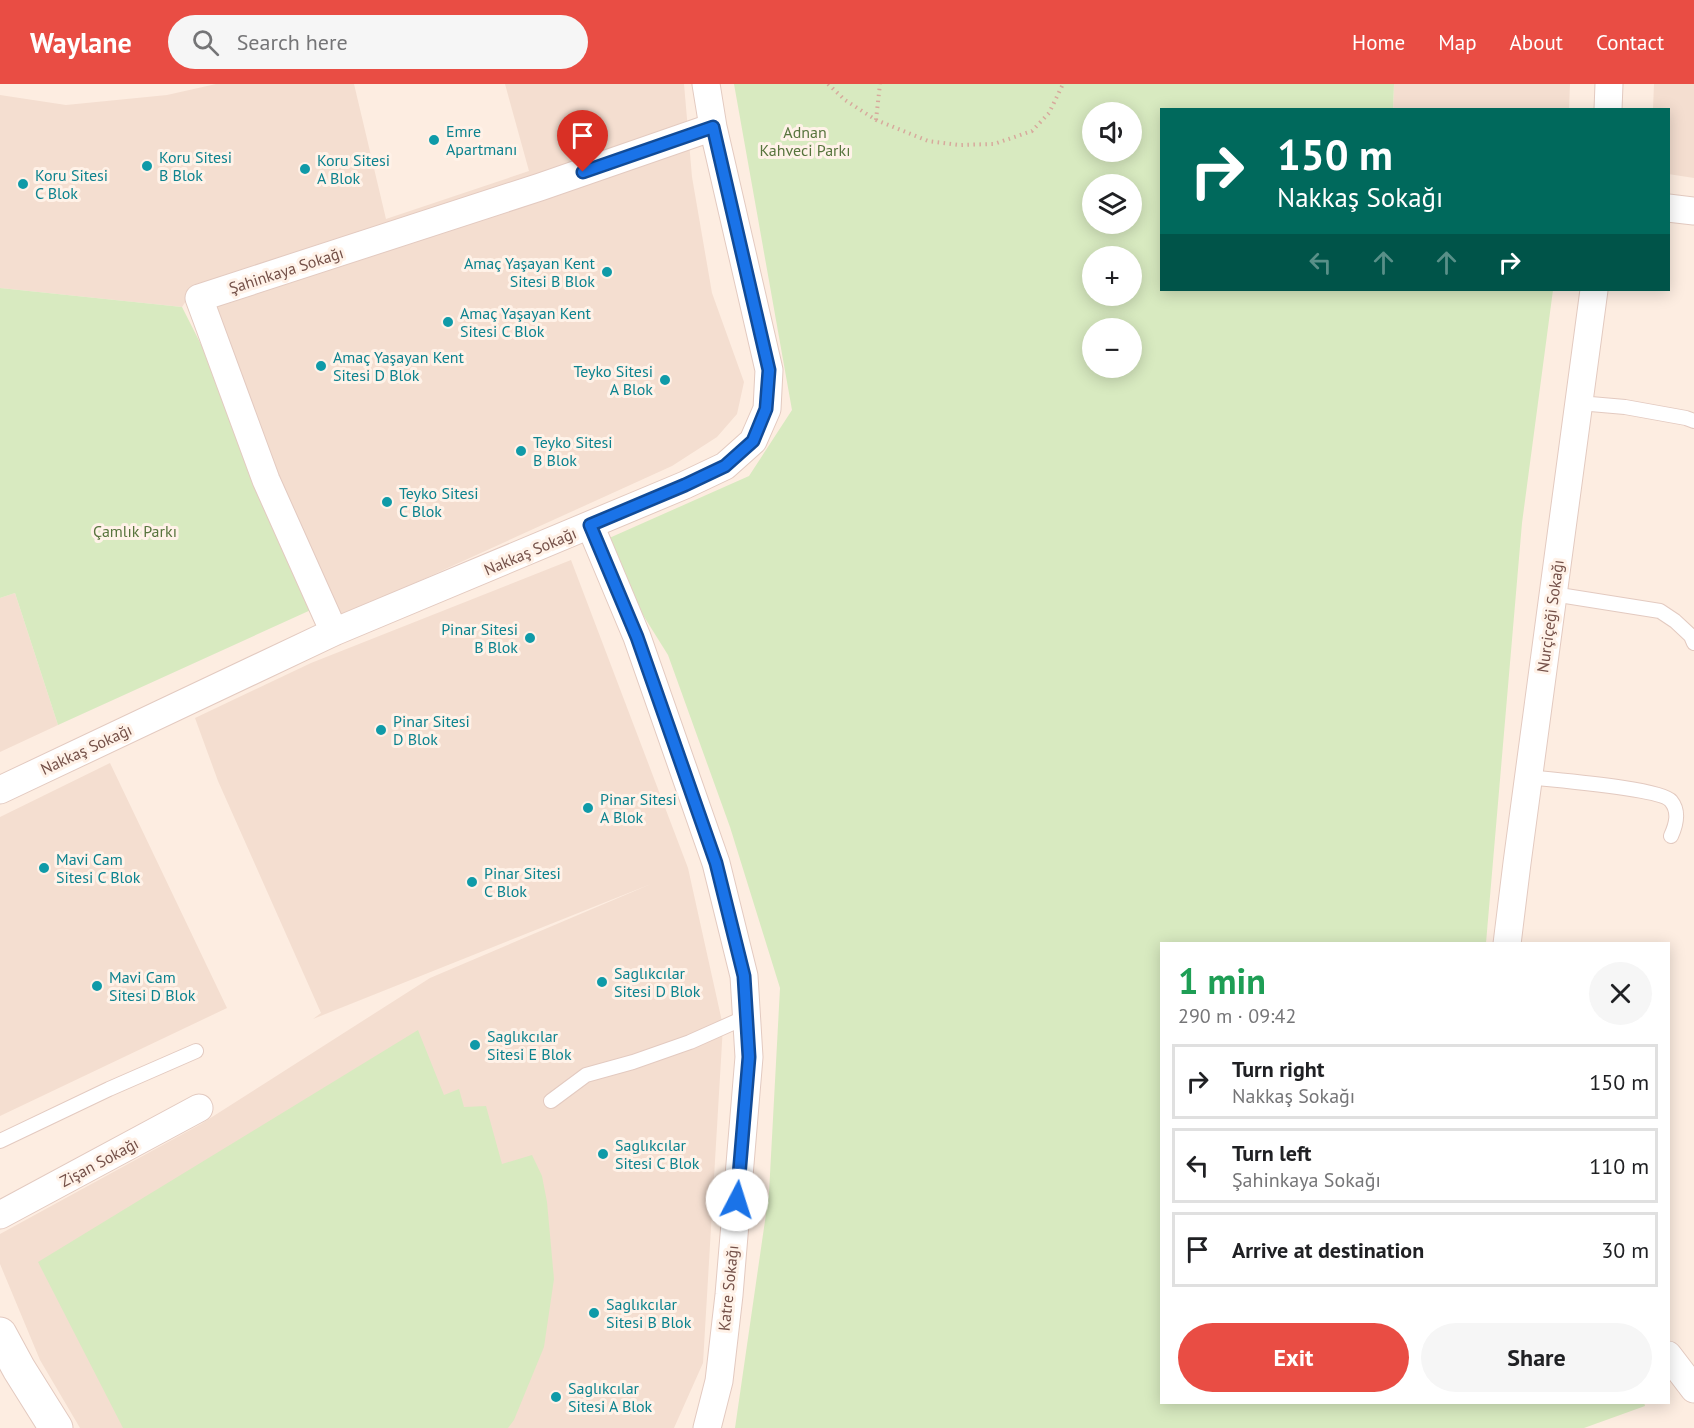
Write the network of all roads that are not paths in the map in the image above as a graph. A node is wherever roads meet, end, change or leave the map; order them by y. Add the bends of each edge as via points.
1 (706, 84) edge
2 (1609, 84) edge
3 (1608, 108) edge
4 (713, 127) junction
5 (1670, 208) edge
6 (1694, 211) edge
7 (1594, 291) edge
8 (1579, 402) junction
9 (1694, 421) edge
10 (590, 525) junction
11 (1553, 594) junction
12 (334, 632) junction
13 (1694, 643) edge
14 (1528, 777) junction
15 (0, 790) edge
16 (1671, 836) dead end
17 (1507, 942) edge
18 (746, 1017) junction
19 (196, 1051) dead end
20 (551, 1101) dead end
21 (199, 1108) dead end
22 (0, 1141) edge
23 (0, 1215) edge
24 (0, 1334) edge
25 (1670, 1358) edge
26 (1694, 1389) edge
27 (52, 1427) edge
28 (707, 1428) edge

1 - 4 street, Nakkaş Sokağı
2 - 3 street
4 - 10 street, Nakkaş Sokağı via 769,370 766,409 753,441 725,466
4 - 12 street, Şahinkaya Sokağı via 200,298 266,480
5 - 6 street
7 - 8 street, Nurçiçeği Sokağı
8 - 9 lane
8 - 11 street, Nurçiçeği Sokağı
10 - 12 street, Nakkaş Sokağı
10 - 18 street, Katre Sokağı via 637,637 716,863 744,976
11 - 13 lane via 1660,611 1691,636
11 - 14 street, Nurçiçeği Sokağı
12 - 15 street, Nakkaş Sokağı
14 - 16 lane via 1638,790 1670,799 1677,822
14 - 17 street, Nurçiçeği Sokağı
18 - 20 lane via 690,1042 586,1075
18 - 28 street, Katre Sokağı via 749,1057 729,1296 718,1381
19 - 22 lane
21 - 23 street, Zişan Sokağı
24 - 27 street
25 - 26 street

